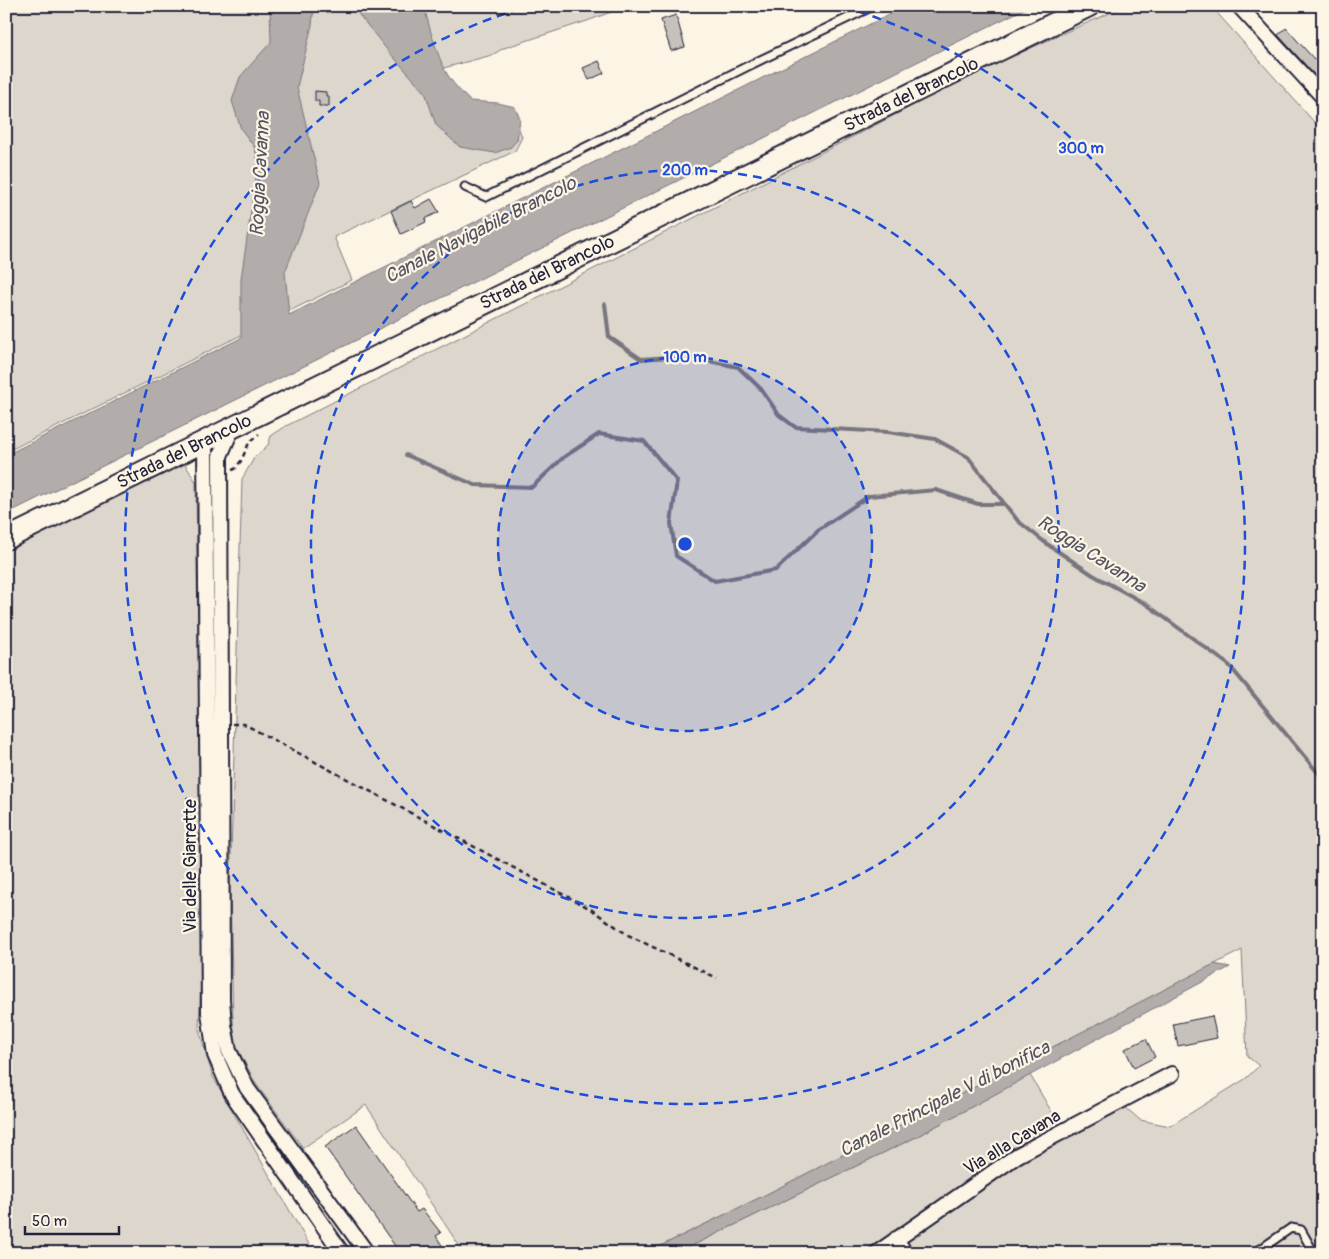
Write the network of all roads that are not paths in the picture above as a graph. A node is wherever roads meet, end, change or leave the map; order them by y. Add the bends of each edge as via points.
1 (873, 6) edge
2 (1089, 6) edge
3 (1239, 6) edge
4 (1323, 97) edge
5 (466, 187) dead end
6 (219, 433) junction
7 (187, 449) junction
8 (205, 462) junction
9 (6, 539) edge
10 (1172, 1074) dead end
11 (896, 1240) junction
12 (342, 1253) edge
13 (367, 1253) edge
14 (877, 1253) edge
15 (905, 1253) edge
16 (1254, 1253) edge
17 (1314, 1253) edge

1 - 5 lane via 486,197
2 - 6 street, Strada del Brancolo
3 - 4 street
6 - 7 street, Strada del Brancolo
6 - 8 street, Via delle Giarrette
6 - 13 street, Via delle Giarrette via 224,1025 230,1051 247,1088
7 - 8 street via 197,452
7 - 9 street, Strada del Brancolo
8 - 12 street, Via delle Giarrette via 209,1013 214,1055 232,1094
10 - 11 street, Via alla Cavana via 1018,1155
11 - 14 street, Via alla Cavana
11 - 15 street
16 - 17 lane via 1291,1228 1301,1230

